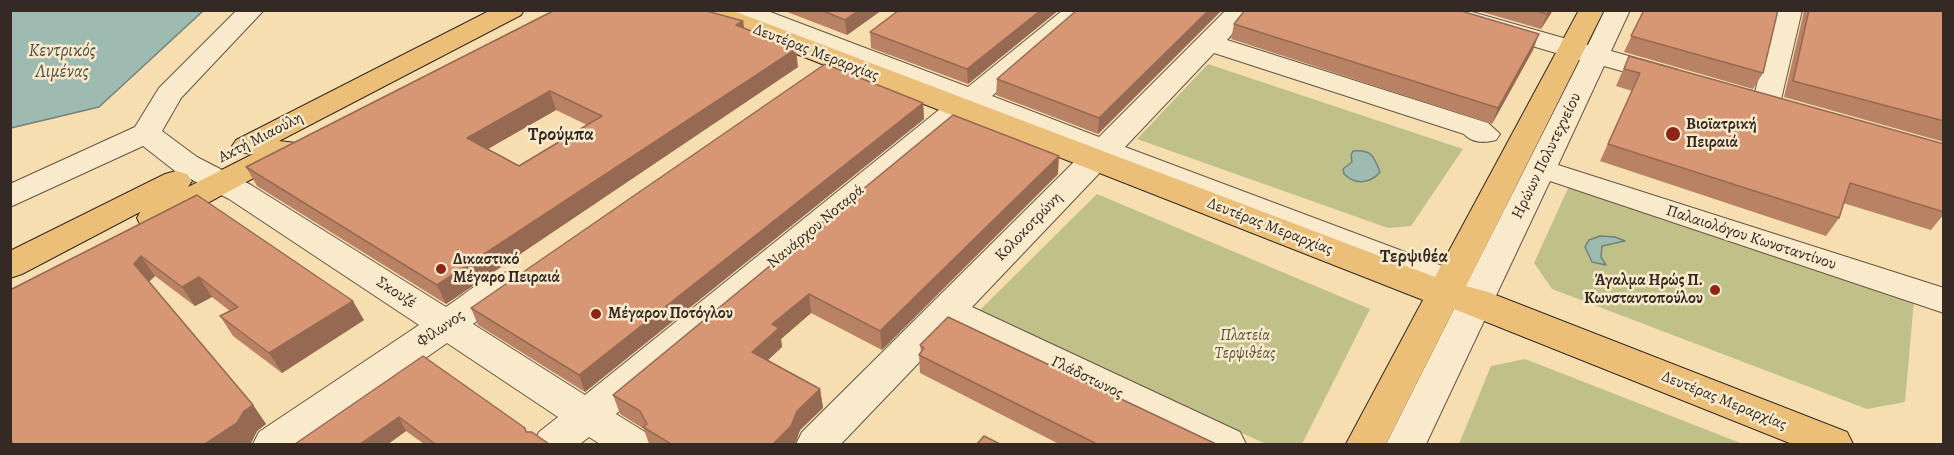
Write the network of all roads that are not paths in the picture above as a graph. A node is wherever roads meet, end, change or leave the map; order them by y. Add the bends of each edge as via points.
1 (252, 10) edge
2 (1078, 10) edge
3 (1241, 10) edge
4 (1435, 10) edge
5 (1592, 10) edge
6 (1618, 10) edge
7 (1789, 10) edge
8 (733, 13) edge
9 (524, 16) edge
10 (879, 28) edge
11 (1208, 45) junction
12 (1584, 53) junction
13 (840, 55) junction
14 (805, 79) edge
15 (1691, 83) edge
16 (1330, 86) dead end
17 (966, 104) junction
18 (1766, 104) edge
19 (146, 133) junction
20 (1485, 134) dead end
21 (1100, 155) junction
22 (1559, 174) dead end
23 (210, 176) junction
24 (10, 187) edge
25 (10, 197) edge
26 (1821, 253) dead end
27 (536, 264) edge
28 (10, 266) edge
29 (10, 292) edge
30 (1456, 292) junction
31 (1944, 293) edge
32 (1944, 301) edge
33 (947, 311) junction
34 (447, 325) junction
35 (587, 416) junction
36 (273, 444) edge
37 (553, 444) edge
38 (631, 444) edge
39 (816, 444) edge
40 (1227, 444) edge
41 (1366, 444) edge
42 (1406, 444) edge
43 (1833, 444) edge

1 - 19 street via 169,94
2 - 17 street, Ναυάρχου Νοταρά
3 - 11 street, Κολοκοτρώνη
4 - 12 street
5 - 12 main road, Ηρώων Πολυτεχνείου
6 - 12 street, Ηρώων Πολυτεχνείου
7 - 18 street
8 - 13 street, Δευτέρας Μεραρχίας
9 - 23 main road, Ακτή Μιαούλη
10 - 13 street
11 - 16 street
11 - 20 street
11 - 21 street, Κολοκοτρώνη
12 - 15 street
12 - 30 street, Ηρώων Πολυτεχνείου
13 - 14 street
13 - 17 street, Δευτέρας Μεραρχίας
17 - 21 street, Δευτέρας Μεραρχίας
17 - 35 street, Ναυάρχου Νοταρά
19 - 23 street, Σκουζέ
19 - 24 street
19 - 25 street
21 - 30 main road, Δευτέρας Μεραρχίας
21 - 33 street, Κολοκοτρώνη
22 - 32 street, Παλαιολόγου Κωνσταντίνου
23 - 28 main road, Ακτή Μιαούλη
23 - 29 main road, Ακτή Μιαούλη
23 - 34 street, Σκουζέ
26 - 31 street
27 - 34 street, Φίλωνος
30 - 41 main road, Ηρώων Πολυτεχνείου
30 - 42 street, Ηρώων Πολυτεχνείου
30 - 43 main road, Δευτέρας Μεραρχίας
33 - 39 street, Κολοκοτρώνη
33 - 40 street, Γλάδστωνος
34 - 35 street, Σκουζέ
34 - 36 street, Φίλωνος
35 - 37 street, Ναυάρχου Νοταρά
35 - 38 street, Σκουζέ

